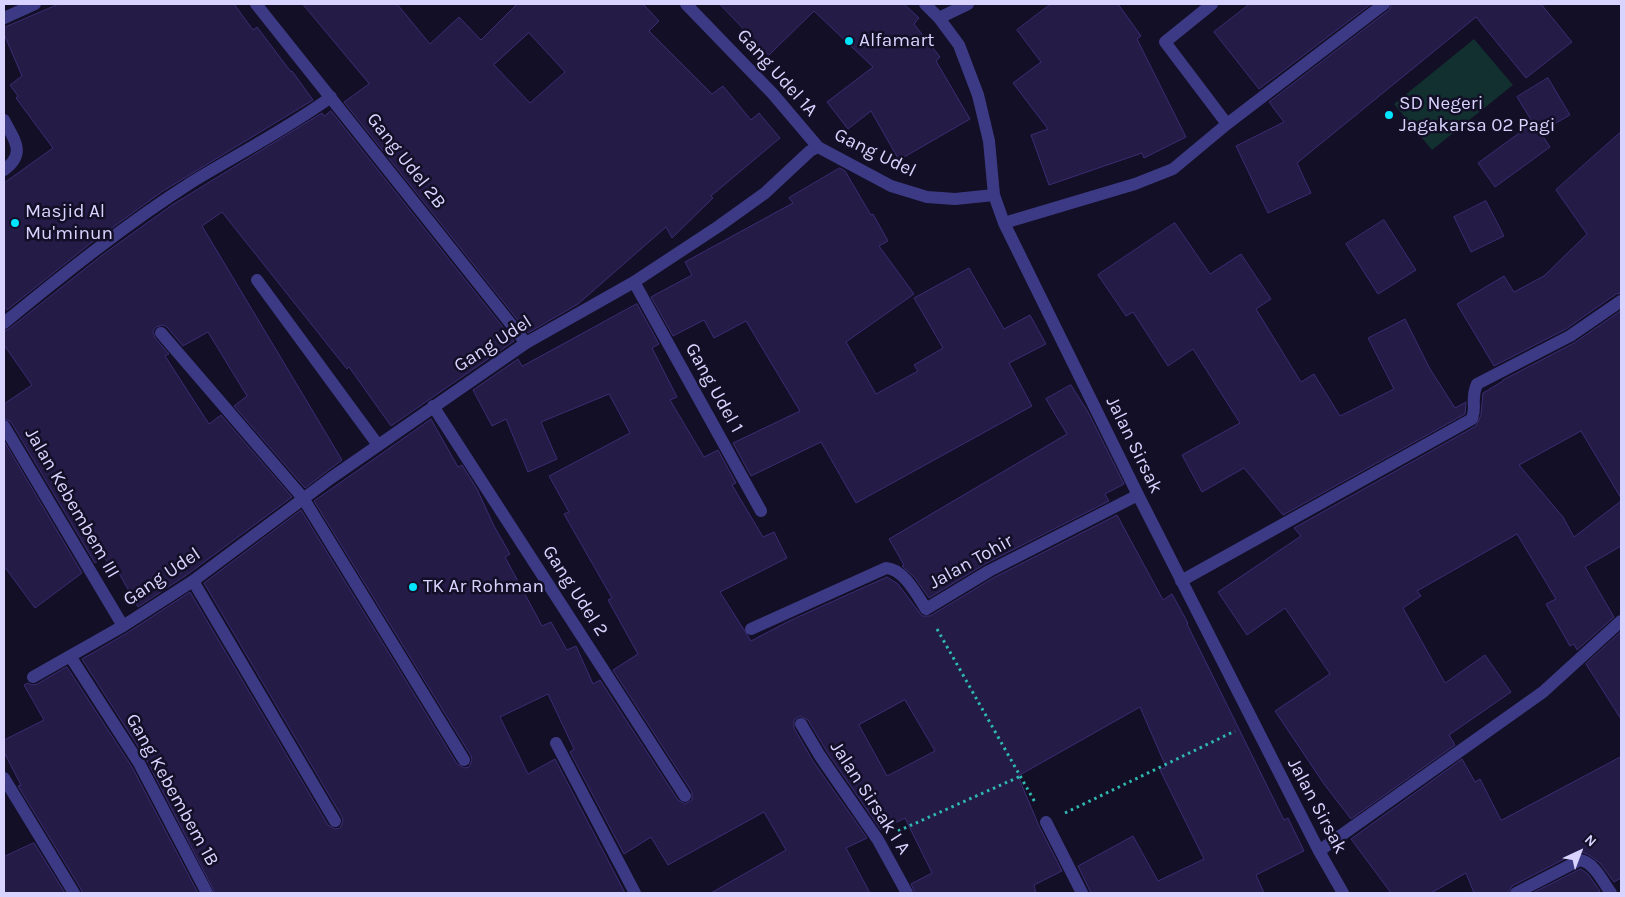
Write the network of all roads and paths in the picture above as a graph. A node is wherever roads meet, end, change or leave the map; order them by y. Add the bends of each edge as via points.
1 (256, 4) edge
2 (686, 4) edge
3 (925, 4) edge
4 (968, 4) edge
5 (1212, 4) edge
6 (1384, 4) edge
7 (28, 5) edge
8 (4, 18) edge
9 (939, 18) junction
10 (331, 97) junction
11 (4, 120) edge
12 (1227, 124) junction
13 (818, 147) junction
14 (4, 170) edge
15 (994, 195) junction
16 (1004, 223) junction
17 (257, 280) dead end
18 (634, 282) junction
19 (1621, 301) edge
20 (4, 323) edge
21 (161, 333) dead end
22 (526, 343) junction
23 (433, 406) junction
24 (4, 426) edge
25 (378, 445) junction
26 (1138, 495) junction
27 (303, 498) junction
28 (761, 511) dead end
29 (193, 581) junction
30 (1181, 582) junction
31 (926, 609) junction
32 (1621, 621) edge
33 (123, 626) junction
34 (751, 629) dead end
35 (70, 656) junction
36 (33, 677) dead end
37 (1252, 722) junction
38 (801, 724) dead end
39 (556, 743) dead end
40 (464, 760) dead end
41 (1020, 776) junction
42 (4, 778) edge
43 (686, 796) dead end
44 (335, 821) dead end
45 (1046, 822) junction
46 (878, 840) junction
47 (1319, 851) junction
48 (74, 893) edge
49 (207, 893) edge
50 (635, 893) edge
51 (907, 893) edge
52 (1082, 893) edge
53 (1343, 893) edge
54 (1516, 893) edge
55 (1611, 893) edge

1 - 10 street, Gang Udel 2B
2 - 13 street, Gang Udel 1A via 773,94
3 - 9 street, Jalan Sirsak
4 - 9 street
5 - 12 street via 1165,42
6 - 12 street
7 - 8 street
9 - 15 street, Jalan Sirsak via 959,45 978,95 989,140
10 - 20 street via 191,183 88,254
10 - 22 street, Gang Udel 2B
11 - 14 street via 18,147 17,158
12 - 16 street via 1173,169 1135,184
13 - 15 street, Gang Udel via 891,186 928,197 955,199
13 - 18 street, Gang Udel via 766,193
15 - 16 street, Jalan Sirsak
16 - 26 street, Jalan Sirsak
17 - 25 street
18 - 22 street, Gang Udel
18 - 28 street, Gang Udel 1
19 - 30 street via 1570,336 1477,384 1472,394 1475,412 1472,419
21 - 27 street
22 - 23 street, Gang Udel
23 - 25 street, Gang Udel
23 - 43 street, Gang Udel 2
24 - 33 street, Jalan Kebembem III
25 - 27 street, Gang Udel
26 - 30 street, Jalan Sirsak
26 - 31 street, Jalan Tohir via 989,571
27 - 29 street, Gang Udel
27 - 40 street
29 - 33 street, Gang Udel
29 - 44 street
30 - 37 street, Jalan Sirsak
31 - 34 street, Jalan Tohir via 907,581 895,570 886,568
31 - 41 path
32 - 47 street via 1543,692
33 - 35 street, Gang Udel
35 - 36 street, Gang Udel
35 - 49 street, Gang Kebembem 1B via 140,763
37 - 45 path
37 - 47 street, Jalan Sirsak
38 - 46 street, Jalan Sirsak I A
39 - 50 street
41 - 45 path
41 - 46 path
42 - 48 street
45 - 52 street
46 - 51 street, Jalan Sirsak I A
47 - 53 street, Jalan Sirsak
54 - 55 street via 1580,860 1594,869

